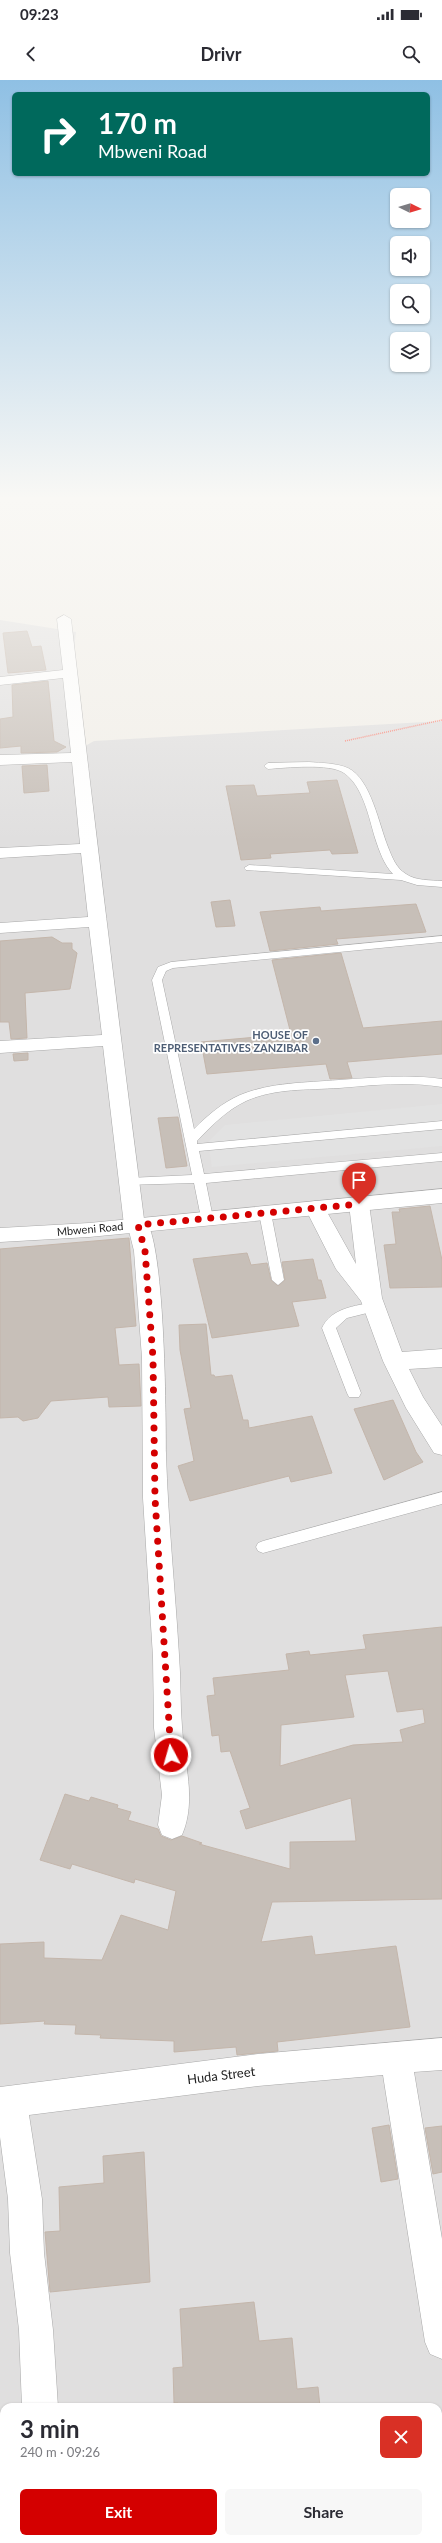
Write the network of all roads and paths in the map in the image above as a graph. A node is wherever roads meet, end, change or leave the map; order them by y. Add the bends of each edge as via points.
1 (64, 619) dead end
2 (71, 673) junction
3 (0, 681) edge
4 (442, 720) edge
5 (345, 740) dead end
6 (80, 757) junction
7 (0, 760) edge
8 (268, 766) dead end
9 (89, 848) junction
10 (0, 853) edge
11 (249, 868) dead end
12 (402, 877) junction
13 (442, 884) edge
14 (97, 922) junction
15 (0, 928) edge
16 (442, 939) edge
17 (111, 1040) junction
18 (0, 1047) edge
19 (442, 1083) edge
20 (442, 1125) edge
21 (192, 1143) junction
22 (442, 1157) edge
23 (199, 1179) junction
24 (129, 1182) junction
25 (442, 1196) edge
26 (359, 1204) junction
27 (315, 1208) junction
28 (265, 1213) junction
29 (207, 1218) junction
30 (136, 1225) junction
31 (0, 1235) edge
32 (278, 1280) dead end
33 (372, 1303) junction
34 (442, 1358) edge
35 (394, 1361) junction
36 (354, 1392) dead end
37 (442, 1446) edge
38 (442, 1498) edge
39 (264, 1547) dead end
40 (172, 1826) dead end
41 (442, 2054) edge
42 (396, 2058) junction
43 (6, 2102) edge
44 (442, 2342) edge
45 (40, 2403) edge

1 - 2 street
2 - 3 street
2 - 6 street
4 - 5 path
6 - 7 street
6 - 9 street
8 - 12 lane via 331,767 346,771 365,795 391,866
9 - 10 street
9 - 14 street
11 - 12 lane
12 - 13 lane
14 - 15 street
14 - 17 street
16 - 21 lane via 171,965 162,969 157,980
17 - 18 street
17 - 24 street
19 - 21 lane via 430,1080 387,1080 271,1089 243,1098 216,1114
20 - 21 lane
21 - 23 lane
22 - 23 lane
23 - 24 lane
23 - 29 lane
24 - 30 street
25 - 26 street, Mbweni Road
26 - 27 street, Mbweni Road
26 - 33 street
27 - 28 street, Mbweni Road
27 - 33 street via 344,1264
28 - 29 street, Mbweni Road
28 - 32 lane
29 - 30 street, Mbweni Road
30 - 31 street, Mbweni Road
30 - 40 street via 145,1251 153,1358 155,1498 166,1657 168,1728 176,1795
33 - 35 street
33 - 36 lane via 343,1314 330,1323 329,1328
34 - 35 street
35 - 37 street via 414,1402
38 - 39 lane
41 - 42 street, Huda Street
42 - 43 street, Huda Street via 258,2070
42 - 44 street
43 - 45 street via 25,2199 26,2253 36,2330

